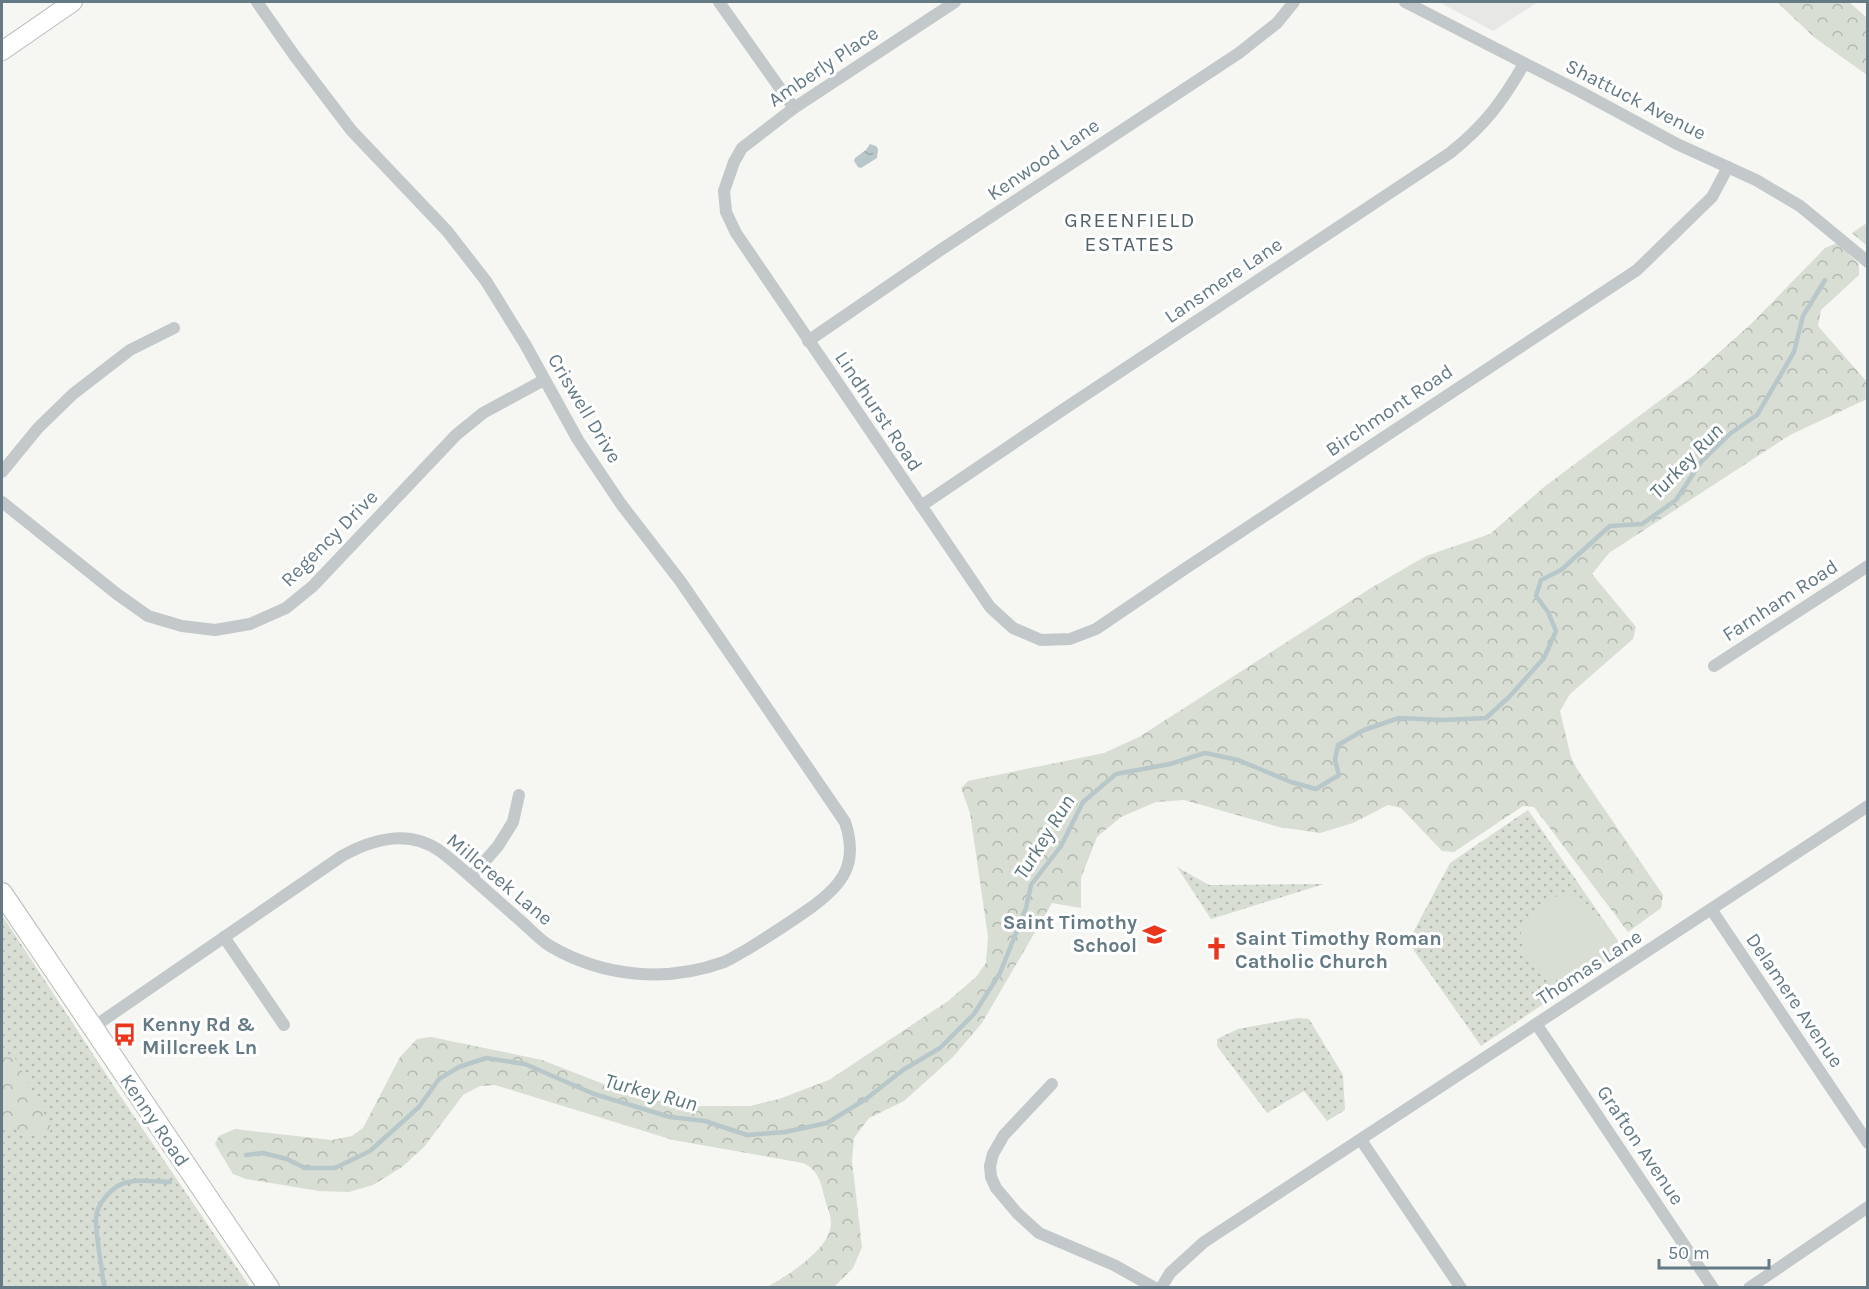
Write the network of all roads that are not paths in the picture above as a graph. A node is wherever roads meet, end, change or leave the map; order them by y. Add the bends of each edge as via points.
1 (73, 2) edge
2 (257, 2) edge
3 (719, 2) edge
4 (955, 2) edge
5 (1294, 2) edge
6 (1405, 2) edge
7 (2, 51) edge
8 (1524, 64) junction
9 (794, 108) junction
10 (1728, 167) junction
11 (727, 178) joint
12 (1868, 262) edge
13 (174, 327) dead end
14 (808, 341) junction
15 (544, 380) junction
16 (2, 472) edge
17 (2, 502) edge
18 (921, 507) junction
19 (1868, 566) edge
20 (1041, 640) joint
21 (1714, 666) dead end
22 (519, 795) dead end
23 (1868, 806) edge
24 (851, 854) joint
25 (471, 877) junction
26 (2, 893) edge
27 (1711, 909) junction
28 (224, 937) junction
29 (284, 1025) dead end
30 (1537, 1025) junction
31 (92, 1028) junction
32 (1052, 1084) dead end
33 (1361, 1140) junction
34 (1868, 1143) edge
35 (1868, 1207) edge
36 (269, 1287) edge
37 (1155, 1287) edge
38 (1161, 1287) edge
39 (1461, 1287) edge
40 (1713, 1287) edge
41 (1749, 1287) edge

1 - 7 street
2 - 15 street, Criswell Drive via 351,130 447,231 486,281
3 - 9 street
4 - 9 street, Amberly Place
5 - 14 street, Kenwood Lane via 1276,23 1239,53
6 - 8 street, Shattuck Avenue
8 - 10 street, Shattuck Avenue
8 - 18 street, Lansmere Lane via 1484,124 1450,153
9 - 11 street, Amberly Place via 742,148
10 - 12 street, Shattuck Avenue via 1800,206
10 - 20 street, Birchmont Road via 1712,198 1637,270 1096,629 1070,639
11 - 14 street, Lindhurst Road via 726,212
13 - 16 street via 130,350 73,394
14 - 18 street, Lindhurst Road
15 - 17 street, Regency Drive via 483,413 456,435 313,586 286,608 250,624 215,630 148,616
15 - 24 street, Criswell Drive via 621,504 686,589 844,822
18 - 20 street, Lindhurst Road via 990,607 1013,628
19 - 21 street, Farnham Road
22 - 25 street via 513,822
23 - 27 street, Thomas Lane
24 - 25 street, Millcreek Lane via 842,879 822,900 726,961 680,972 637,975 605,969 548,945
25 - 28 street, Millcreek Lane via 428,845 394,838 377,840 342,856
26 - 31 main road, Kenny Road
27 - 30 street, Thomas Lane
27 - 34 street, Delamere Avenue
28 - 29 street
28 - 31 street, Millcreek Lane
30 - 33 street, Thomas Lane
30 - 40 street, Grafton Avenue
31 - 36 main road, Kenny Road
32 - 37 street via 1004,1135 993,1154 990,1166 996,1188 1039,1233
33 - 38 street, Thomas Lane via 1204,1242 1170,1273
33 - 39 street
35 - 41 street

